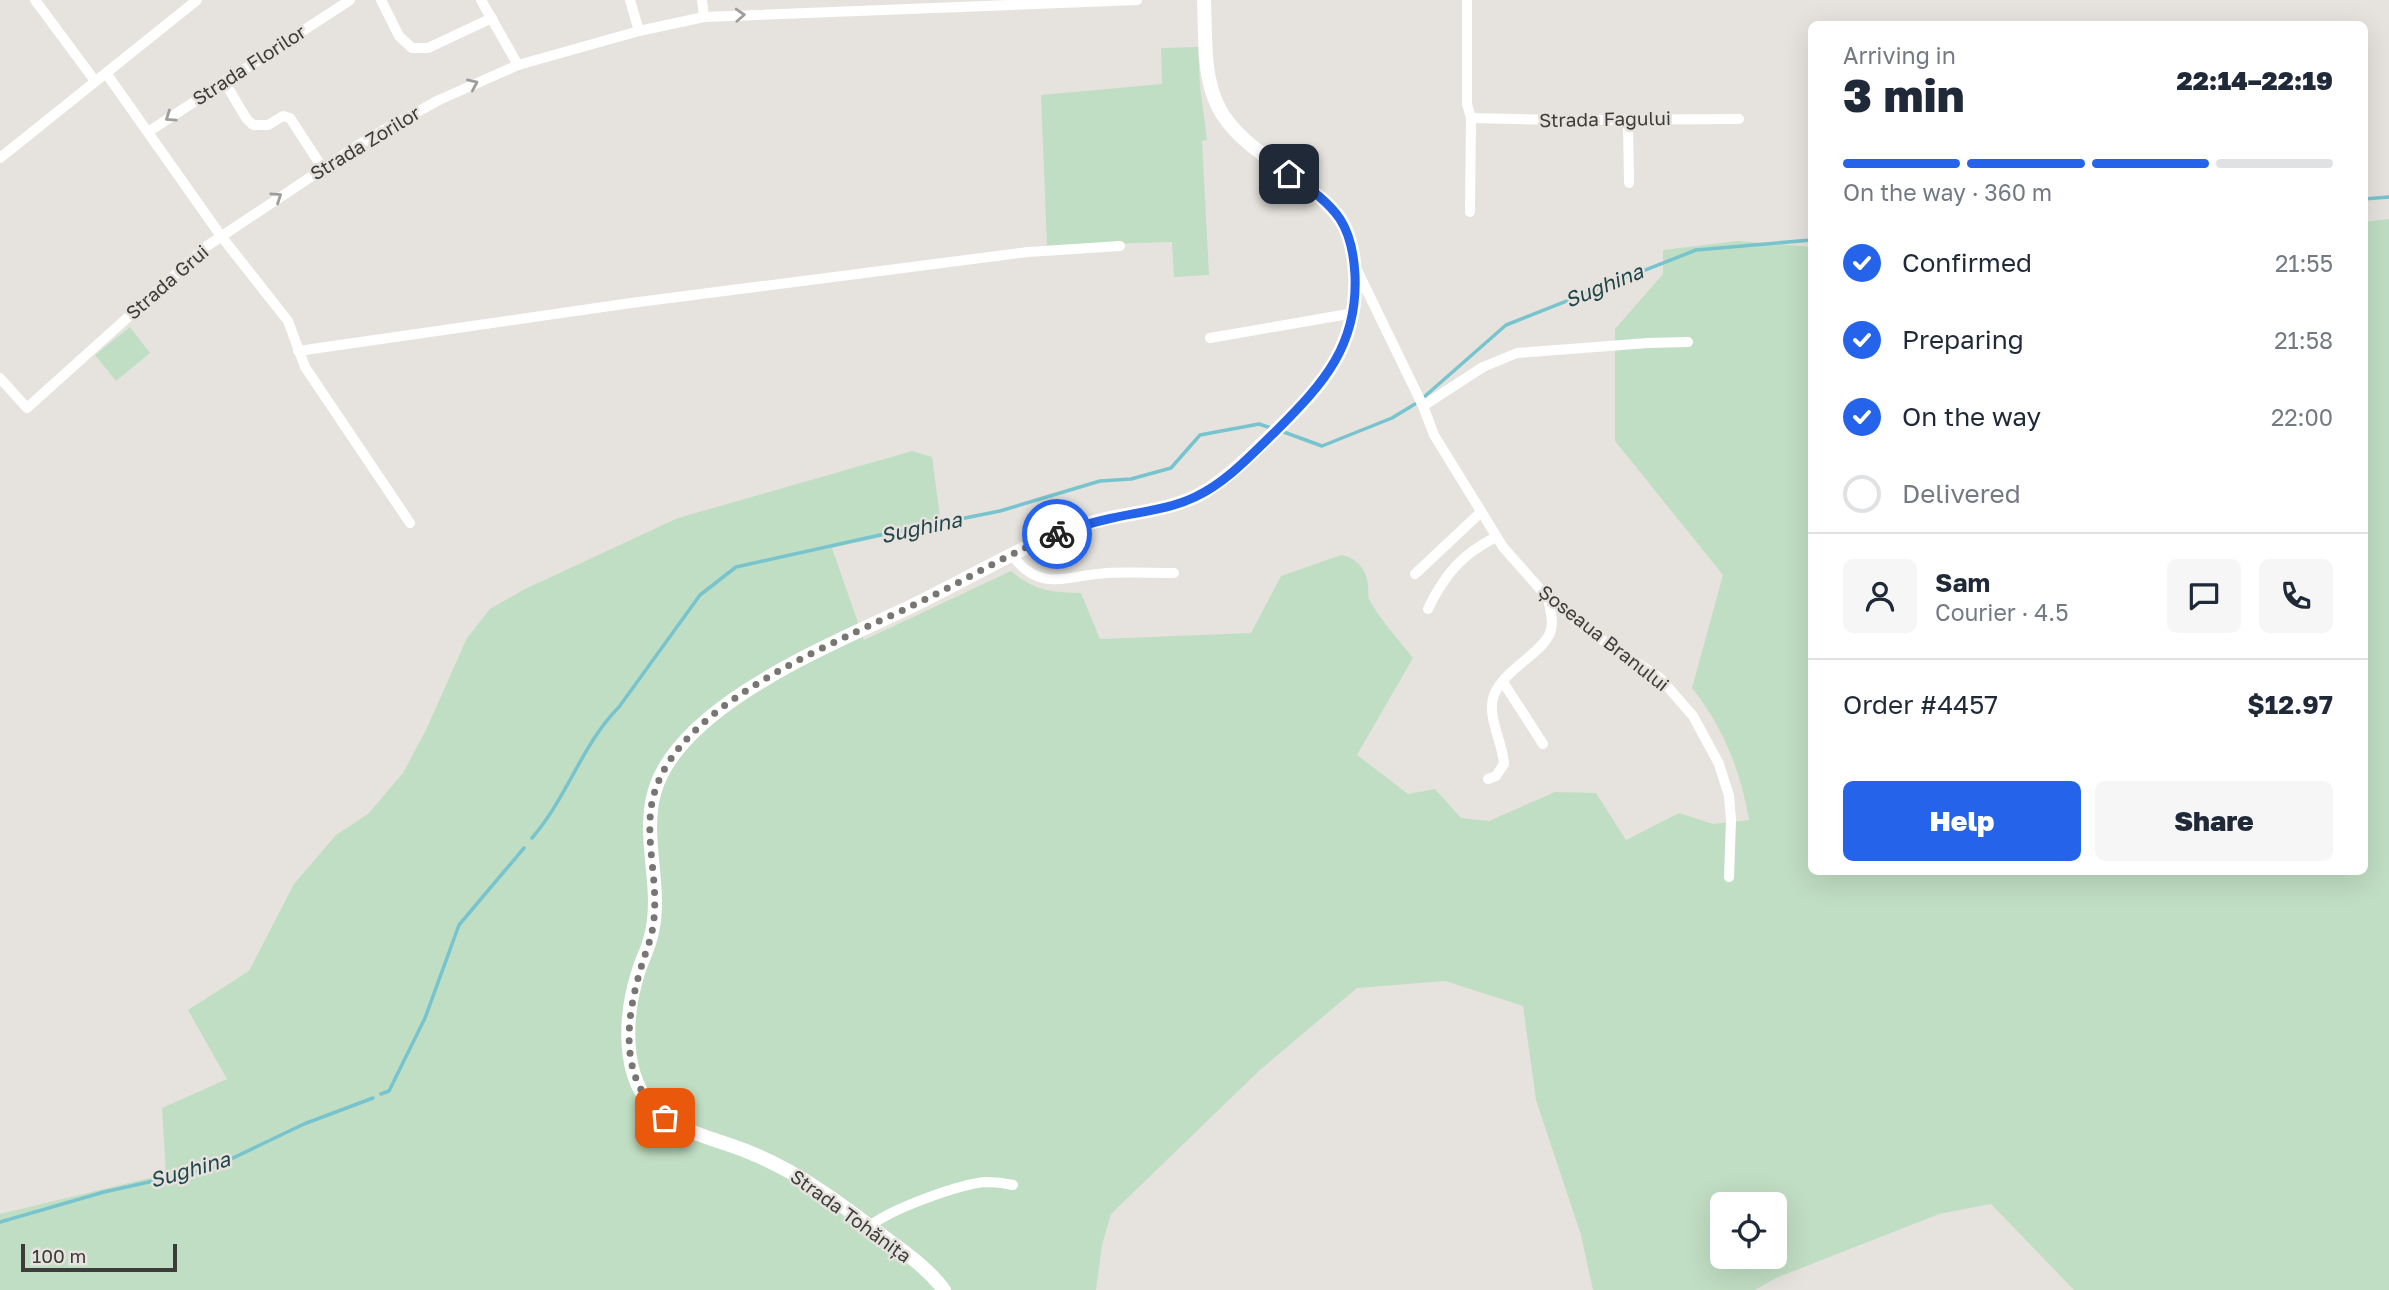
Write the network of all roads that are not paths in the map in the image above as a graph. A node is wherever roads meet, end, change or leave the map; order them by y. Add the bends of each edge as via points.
1 (35, 0) edge
2 (197, 0) edge
3 (351, 0) edge
4 (381, 0) edge
5 (481, 0) edge
6 (630, 0) edge
7 (702, 0) edge
8 (1136, 0) edge
9 (1204, 0) edge
10 (1467, 0) edge
11 (953, 3) edge
12 (704, 17) junction
13 (492, 19) junction
14 (639, 32) junction
15 (518, 65) junction
16 (106, 73) junction
17 (95, 81) junction
18 (224, 81) junction
19 (1471, 118) junction
20 (1628, 120) junction
21 (1739, 120) dead end
22 (148, 132) junction
23 (0, 158) edge
24 (322, 167) junction
25 (1629, 183) dead end
26 (1470, 212) dead end
27 (220, 236) junction
28 (1120, 246) dead end
29 (1355, 265) junction
30 (1354, 313) junction
31 (1210, 338) dead end
32 (1688, 342) dead end
33 (298, 351) junction
34 (0, 378) edge
35 (1423, 406) junction
36 (1480, 513) junction
37 (410, 523) dead end
38 (1496, 537) junction
39 (1012, 555) junction
40 (1174, 573) dead end
41 (1415, 574) dead end
42 (947, 589) joint
43 (1548, 598) junction
44 (1428, 609) dead end
45 (1503, 682) junction
46 (1543, 744) dead end
47 (1488, 779) dead end
48 (1729, 877) dead end
49 (1013, 1185) dead end
50 (870, 1226) junction
51 (944, 1290) edge

1 - 17 street
2 - 16 street
3 - 18 street, Strada Florilor
4 - 13 street via 398,36 412,48 428,48
5 - 13 street
6 - 14 street
7 - 12 street
8 - 11 street, Strada Zorilor
9 - 29 main road, Șoseaua Branului via 1209,74 1220,112 1238,134 1332,209 1348,234
10 - 19 street via 1467,104
12 -> 11 street, Strada Zorilor
12 - 14 street, Strada Zorilor
13 - 15 street
14 - 15 street, Strada Zorilor
24 -> 15 street, Strada Zorilor via 401,120
16 - 17 street
16 - 22 street, Strada Grui
17 - 23 street
18 -> 22 street, Strada Florilor
18 - 24 street via 253,125 290,118
19 - 20 street, Strada Fagului
19 - 26 street
20 - 21 street, Strada Fagului
20 - 25 street
22 - 27 street, Strada Grui
27 -> 24 street, Strada Zorilor
27 - 33 street via 288,321
27 - 34 street, Strada Grui via 27,408
28 - 33 street via 1017,253
29 - 30 main road, Șoseaua Branului
29 - 35 street, Șoseaua Branului
30 - 31 street
30 - 39 main road, Șoseaua Branului via 1338,359 1312,394 1227,476 1195,497 1054,534
32 - 35 street via 1517,354 1483,367
33 - 37 street
35 - 36 street, Șoseaua Branului via 1443,453
36 - 38 street, Șoseaua Branului
36 - 41 street
38 - 43 street, Șoseaua Branului
38 - 44 street via 1458,561
39 - 40 street via 1026,572 1047,580 1107,573
39 - 42 main road, Șoseaua Branului
42 - 50 main road, Strada Tohănița via 731,700 674,756 652,803 656,913 632,995 629,1031 631,1060 641,1091 665,1118 773,1162 820,1188
43 - 45 street via 1549,636
43 - 48 street, Șoseaua Branului via 1660,678 1693,716 1719,764 1729,796
45 - 46 street
45 - 47 street via 1495,693 1493,708 1504,764
49 - 50 street via 970,1185 899,1208
50 - 51 main road, Strada Tohănița

